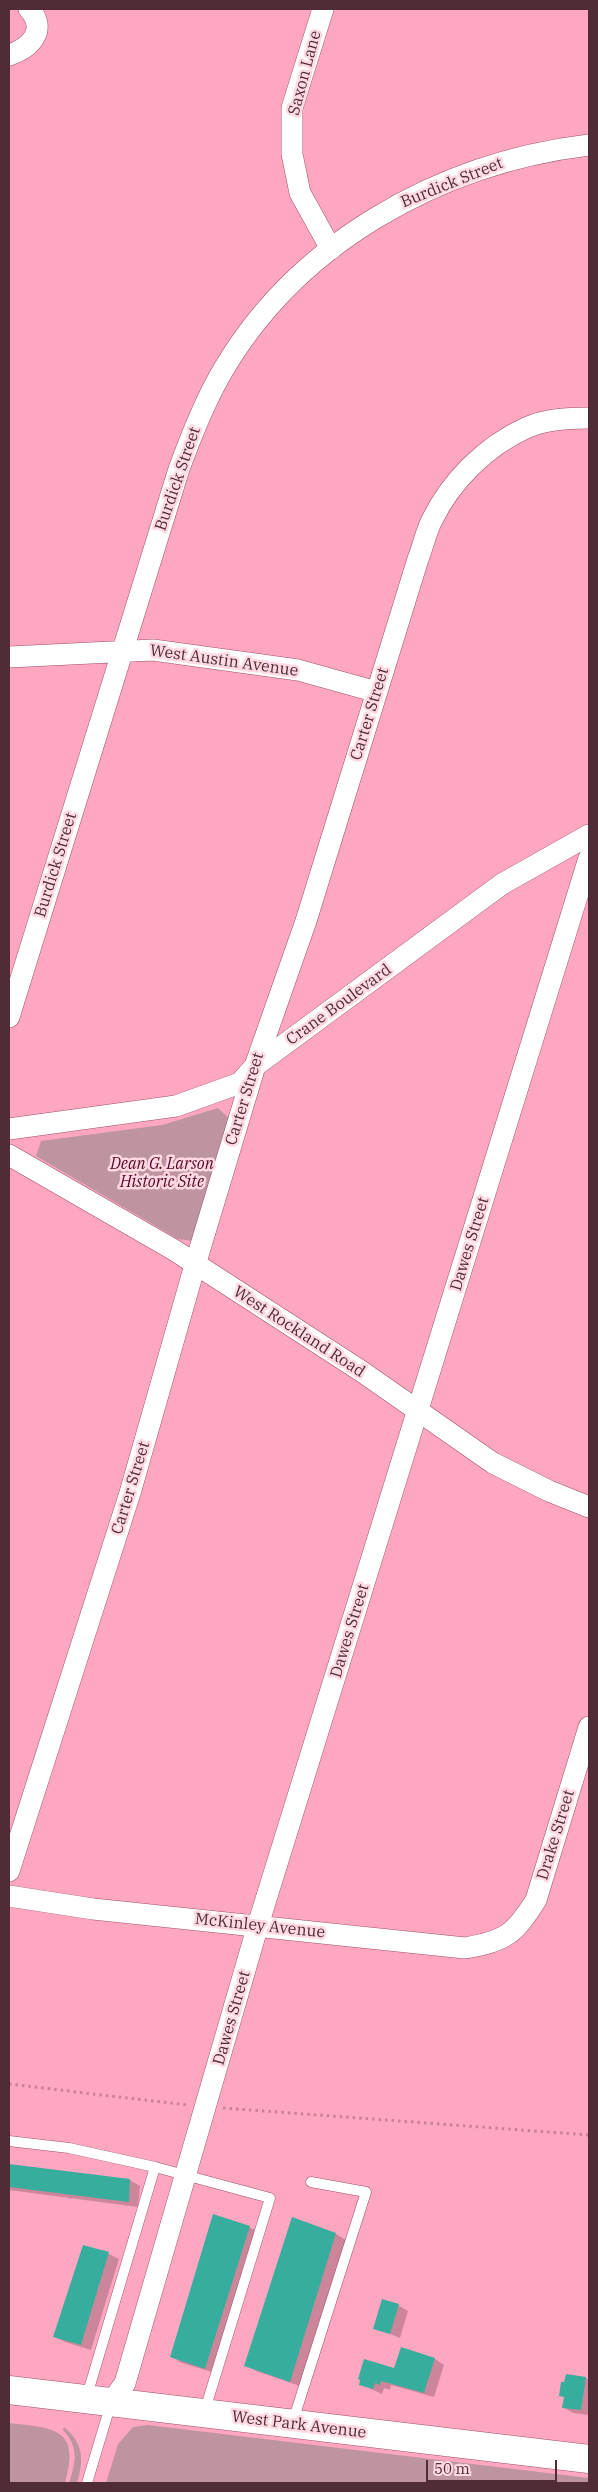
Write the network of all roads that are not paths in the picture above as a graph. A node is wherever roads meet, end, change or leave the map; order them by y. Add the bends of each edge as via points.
1 (29, 9) edge
2 (323, 9) edge
3 (9, 55) edge
4 (589, 145) edge
5 (331, 249) junction
6 (589, 418) edge
7 (123, 651) junction
8 (9, 657) edge
9 (377, 692) junction
10 (589, 835) edge
11 (589, 858) edge
12 (9, 1017) edge
13 (255, 1066) junction
14 (9, 1129) edge
15 (9, 1155) edge
16 (195, 1265) junction
17 (418, 1412) junction
18 (589, 1507) edge
19 (589, 1727) edge
20 (9, 1871) edge
21 (9, 1896) edge
22 (258, 1925) junction
23 (509, 1935) joint
24 (9, 2141) edge
25 (155, 2167) junction
26 (186, 2175) junction
27 (311, 2182) dead end
28 (9, 2390) edge
29 (98, 2401) junction
30 (203, 2414) junction
31 (292, 2425) junction
32 (589, 2459) edge
33 (87, 2483) edge

1 - 3 street via 35,15 38,31 33,42
2 - 5 street, Saxon Lane via 292,108 292,154 300,193
4 - 5 street, Burdick Street via 513,159 460,176 399,203
5 - 7 street, Burdick Street via 279,297 218,379 179,470
6 - 9 street, Carter Street via 564,418 527,427 475,462 448,493 432,520 418,559
7 - 8 street, West Austin Avenue
7 - 9 street, West Austin Avenue via 153,650 238,660 298,670
7 - 12 street, Burdick Street
9 - 13 street, Carter Street via 306,921
10 - 13 street, Crane Boulevard via 502,884
11 - 17 street, Dawes Street
13 - 14 street, Crane Boulevard via 240,1083 176,1106
13 - 16 street, Carter Street
15 - 16 street, West Rockland Road
16 - 17 street, West Rockland Road via 361,1371
16 - 20 street, Carter Street via 130,1493
17 - 18 street, West Rockland Road via 493,1463
17 - 22 street, Dawes Street
19 - 23 street, Drake Street via 536,1900
21 - 22 street, McKinley Avenue via 93,1909
22 - 23 street, McKinley Avenue via 465,1948
22 - 26 street, Dawes Street
24 - 25 lane via 69,2148
25 - 26 lane
25 - 29 lane
26 - 29 street, Dawes Street via 125,2383
26 - 30 lane via 270,2198
27 - 31 lane via 366,2192
28 - 29 main road, West Park Avenue
29 - 30 main road, West Park Avenue
29 - 33 lane
30 - 31 main road, West Park Avenue
31 - 32 main road, West Park Avenue

